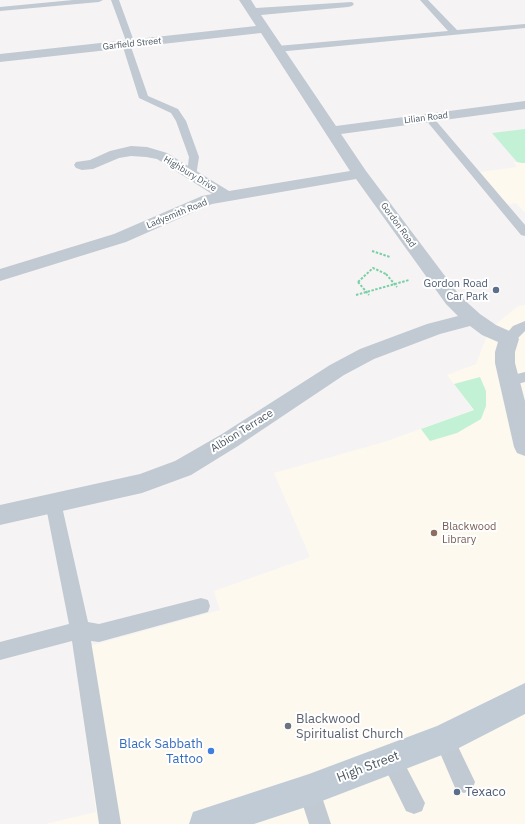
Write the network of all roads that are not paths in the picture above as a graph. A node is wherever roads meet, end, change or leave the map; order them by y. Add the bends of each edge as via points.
1 (99, 0) edge
2 (115, 0) edge
3 (424, 0) edge
4 (348, 4) dead end
5 (250, 6) edge
6 (0, 10) edge
7 (525, 26) edge
8 (265, 29) junction
9 (454, 32) junction
10 (128, 44) junction
11 (277, 49) junction
12 (0, 58) edge
13 (523, 108) edge
14 (428, 117) junction
15 (332, 131) junction
16 (82, 165) dead end
17 (192, 174) junction
18 (360, 174) junction
19 (227, 197) junction
20 (525, 232) edge
21 (0, 275) edge
22 (473, 319) junction
23 (525, 325) edge
24 (509, 339) junction
25 (517, 379) edge
26 (525, 447) edge
27 (53, 502) junction
28 (0, 515) edge
29 (201, 606) dead end
30 (80, 630) junction
31 (0, 651) edge
32 (525, 698) edge
33 (444, 739) junction
34 (391, 758) junction
35 (464, 782) dead end
36 (309, 790) junction
37 (414, 803) dead end
38 (110, 824) edge
39 (205, 824) edge
40 (320, 824) edge

1 - 6 lane
2 - 10 lane
3 - 9 lane
4 - 5 street
5 - 8 street, Gordon Road
7 - 9 lane
8 - 10 street, Garfield Street
8 - 11 street, Gordon Road
9 - 11 lane
10 - 12 street, Garfield Street
10 - 17 lane via 144,98 174,111 181,121 194,157
11 - 15 street, Gordon Road
13 - 14 street, Lilian Road
14 - 15 street, Lilian Road
14 - 20 lane
15 - 18 street, Gordon Road
16 - 17 street, Highbury Drive via 93,164 115,154 147,152 162,156
17 - 19 street, Highbury Drive
18 - 19 street, Ladysmith Road
18 - 22 street, Gordon Road via 453,300
19 - 21 street, Ladysmith Road via 208,200 120,238
22 - 24 street, Gordon Road
22 - 27 street, Albion Terrace via 434,329 337,370 183,468 142,483
23 - 24 lane
24 - 25 street via 505,363
25 - 26 street
27 - 28 street, Albion Terrace
27 - 30 lane
29 - 30 lane via 99,633
30 - 31 lane
30 - 38 lane
32 - 33 main road, High Street
33 - 34 main road, High Street
33 - 35 lane
34 - 36 main road, High Street
34 - 37 lane
36 - 39 main road, High Street
36 - 40 lane

